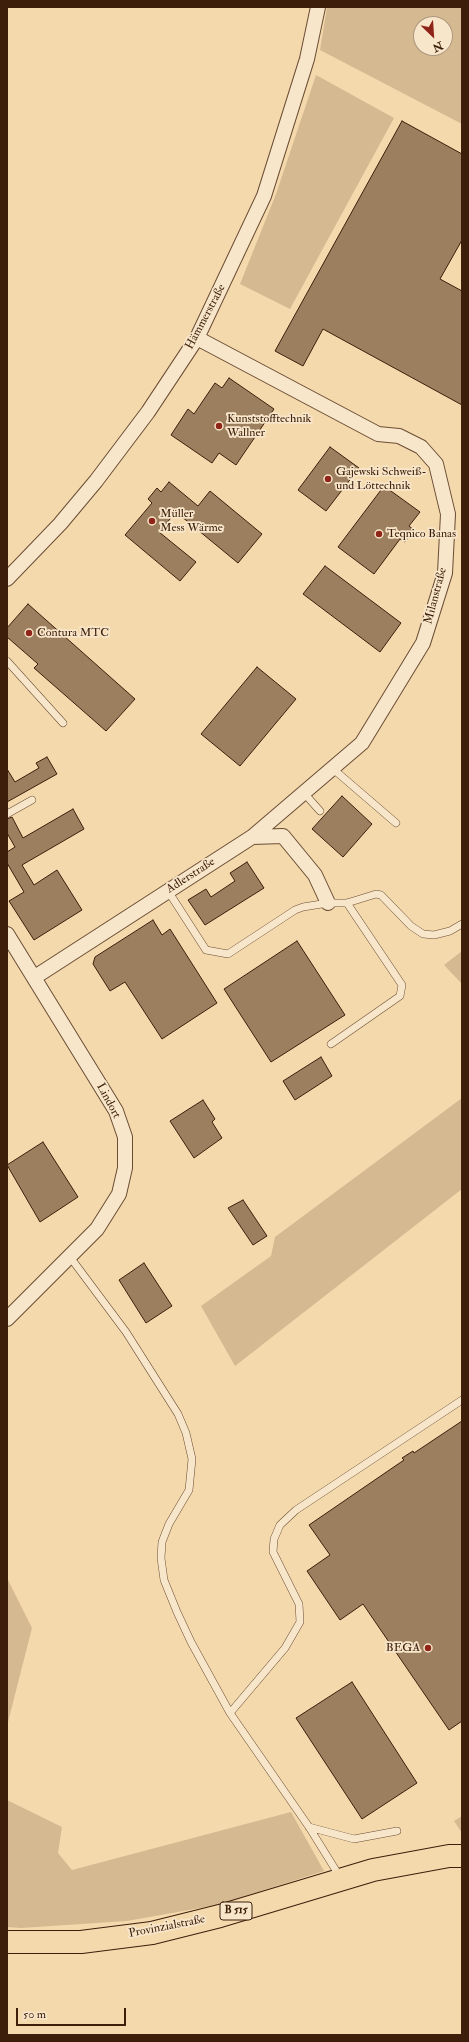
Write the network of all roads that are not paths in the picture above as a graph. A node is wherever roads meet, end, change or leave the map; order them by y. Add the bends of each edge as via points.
1 (318, 7) edge
2 (197, 338) junction
3 (7, 579) edge
4 (7, 661) edge
5 (63, 723) dead end
6 (332, 768) junction
7 (304, 793) junction
8 (32, 800) dead end
9 (320, 811) dead end
10 (7, 814) edge
11 (396, 823) dead end
12 (252, 837) junction
13 (168, 891) junction
14 (347, 903) junction
15 (328, 904) junction
16 (462, 924) edge
17 (7, 934) edge
18 (35, 977) junction
19 (331, 1044) dead end
20 (70, 1257) junction
21 (7, 1319) edge
22 (462, 1400) edge
23 (230, 1713) junction
24 (309, 1827) junction
25 (397, 1831) dead end
26 (462, 1856) edge
27 (341, 1879) junction
28 (7, 1942) edge

1 - 2 street, Hämmerstraße via 307,59 264,196
2 - 3 street, Hämmerstraße via 148,412 96,481 60,524
2 - 6 street, Milanstraße via 378,434 399,436 421,447 436,464 448,514 445,573 423,643 362,744
4 - 5 lane
6 - 7 street, Milanstraße
6 - 11 lane
7 - 9 lane
7 - 12 street, Milanstraße
8 - 10 lane
12 - 13 street, Adlerstraße
12 - 15 street via 283,836 315,875
13 - 15 lane via 206,950 228,954 295,910
13 - 18 street, Adlerstraße
14 - 15 lane
14 - 16 lane via 376,894 381,895 411,926 423,934 434,935 450,931
14 - 19 lane via 402,985 400,996
17 - 18 street, Lindort
18 - 20 street, Lindort via 116,1111 125,1137 125,1168 119,1194 97,1228
20 - 21 street, Lindort
20 - 23 lane via 104,1300 145,1361 178,1414 186,1433 192,1459 191,1478 189,1490 169,1524 162,1542 164,1580 191,1642
22 - 23 lane via 296,1510 280,1525 274,1539 273,1552 299,1604 300,1622 285,1648
23 - 24 lane
24 - 25 lane via 354,1839
24 - 27 lane
26 - 27 main road, Provinzialstraße / B 515 via 449,1856 373,1870
27 - 28 main road, Provinzialstraße / B 515 via 220,1916 152,1933 81,1942

